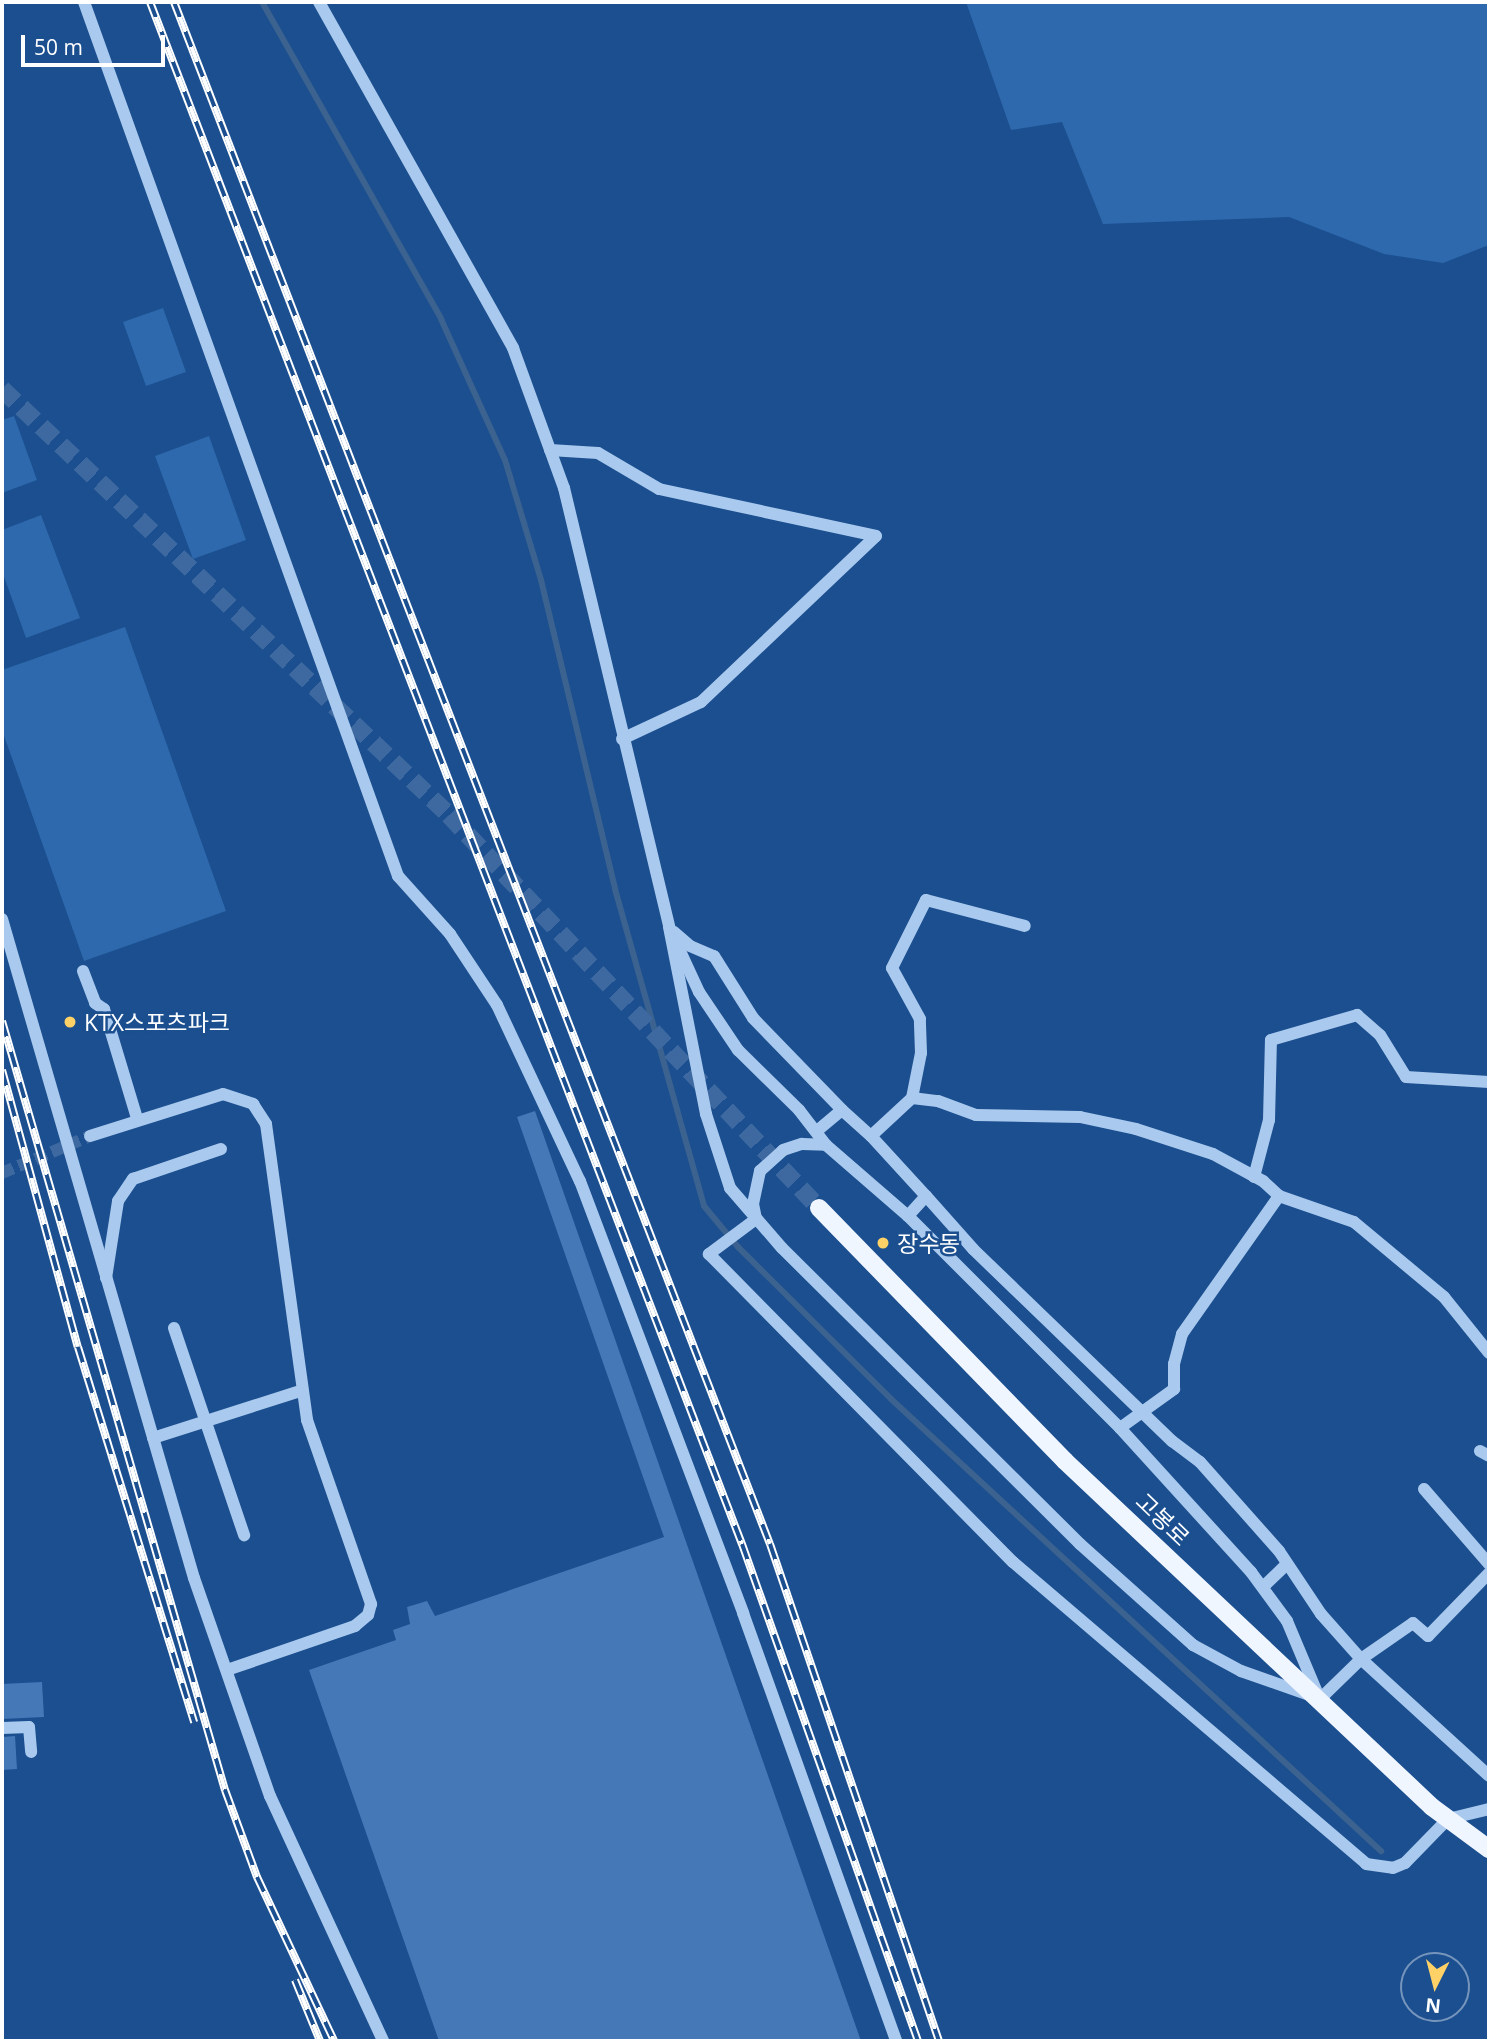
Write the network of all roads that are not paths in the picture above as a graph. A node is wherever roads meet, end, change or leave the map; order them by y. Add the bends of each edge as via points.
1 (84, 2) edge
2 (319, 2) edge
3 (550, 450) junction
4 (622, 739) junction
5 (2, 919) edge
6 (1025, 926) dead end
7 (669, 927) junction
8 (83, 971) dead end
9 (1489, 1082) edge
10 (912, 1098) junction
11 (842, 1110) junction
12 (137, 1118) junction
13 (818, 1130) junction
14 (90, 1136) tunnel mouth
15 (871, 1136) junction
16 (826, 1145) junction
17 (221, 1149) dead end
18 (1254, 1177) junction
19 (926, 1196) junction
20 (1279, 1196) junction
21 (819, 1208) tunnel mouth
22 (908, 1216) junction
23 (751, 1223) junction
24 (105, 1285) junction
25 (174, 1328) dead end
26 (1489, 1353) edge
27 (303, 1390) junction
28 (1140, 1410) junction
29 (206, 1419) junction
30 (1120, 1428) junction
31 (153, 1438) junction
32 (1424, 1489) dead end
33 (244, 1535) dead end
34 (1287, 1564) junction
35 (1489, 1564) edge
36 (1489, 1573) edge
37 (1263, 1587) junction
38 (1361, 1659) junction
39 (227, 1670) junction
40 (1320, 1699) junction
41 (2, 1728) edge
42 (31, 1752) dead end
43 (1489, 1776) edge
44 (1489, 1809) edge
45 (1448, 1819) junction
46 (1489, 1849) edge
47 (383, 2041) edge
48 (895, 2041) edge

1 - 48 street via 398,876 450,934 497,1005 580,1181 743,1613
2 - 3 street via 513,348
3 - 4 street via 564,488
3 - 4 street via 598,453 659,489 876,536 701,702
4 - 7 street
5 - 24 street
6 - 10 street via 926,900 892,968 920,1019 921,1053
7 - 11 street via 690,946 714,956 753,1018
7 - 13 street via 722,1029
7 - 23 street via 716,1151 730,1188
8 - 12 street via 95,1003 104,1009
9 - 18 street via 1406,1077 1380,1035 1357,1015 1271,1040 1269,1120
10 - 15 street
10 - 18 street via 938,1101 976,1115 1080,1118 1136,1129 1213,1154
11 - 13 street
11 - 15 street
12 - 14 street
12 - 27 street via 223,1094 243,1098 261,1114 268,1133
13 - 16 street
15 - 19 street
16 - 22 street
16 - 23 street via 802,1144 783,1150 760,1171
17 - 24 street via 133,1179 118,1201
18 - 20 street
19 - 22 street
19 - 28 street via 973,1249
20 - 26 street via 1354,1222 1444,1297
20 - 28 street via 1182,1334 1174,1364 1174,1389
21 - 40 main road, 고봉로 via 1065,1461
22 - 30 street
23 - 40 street via 1080,1544 1194,1645 1241,1671
23 - 45 street via 709,1254 1013,1563 1366,1864 1392,1868 1405,1863
24 - 31 street
25 - 29 street
27 - 29 street
27 - 39 street via 307,1420 371,1597 369,1611 355,1626
28 - 30 street
28 - 34 street via 1200,1462
29 - 31 street
29 - 33 street
30 - 37 street
31 - 39 street
32 - 35 street
34 - 37 street
34 - 38 street via 1321,1614
36 - 38 street via 1428,1636 1413,1623
37 - 40 street via 1287,1621
38 - 40 street
38 - 43 street
39 - 47 street via 270,1796
40 - 45 main road, 고봉로
41 - 42 street via 30,1727
44 - 45 street
45 - 46 main road, 고봉로

